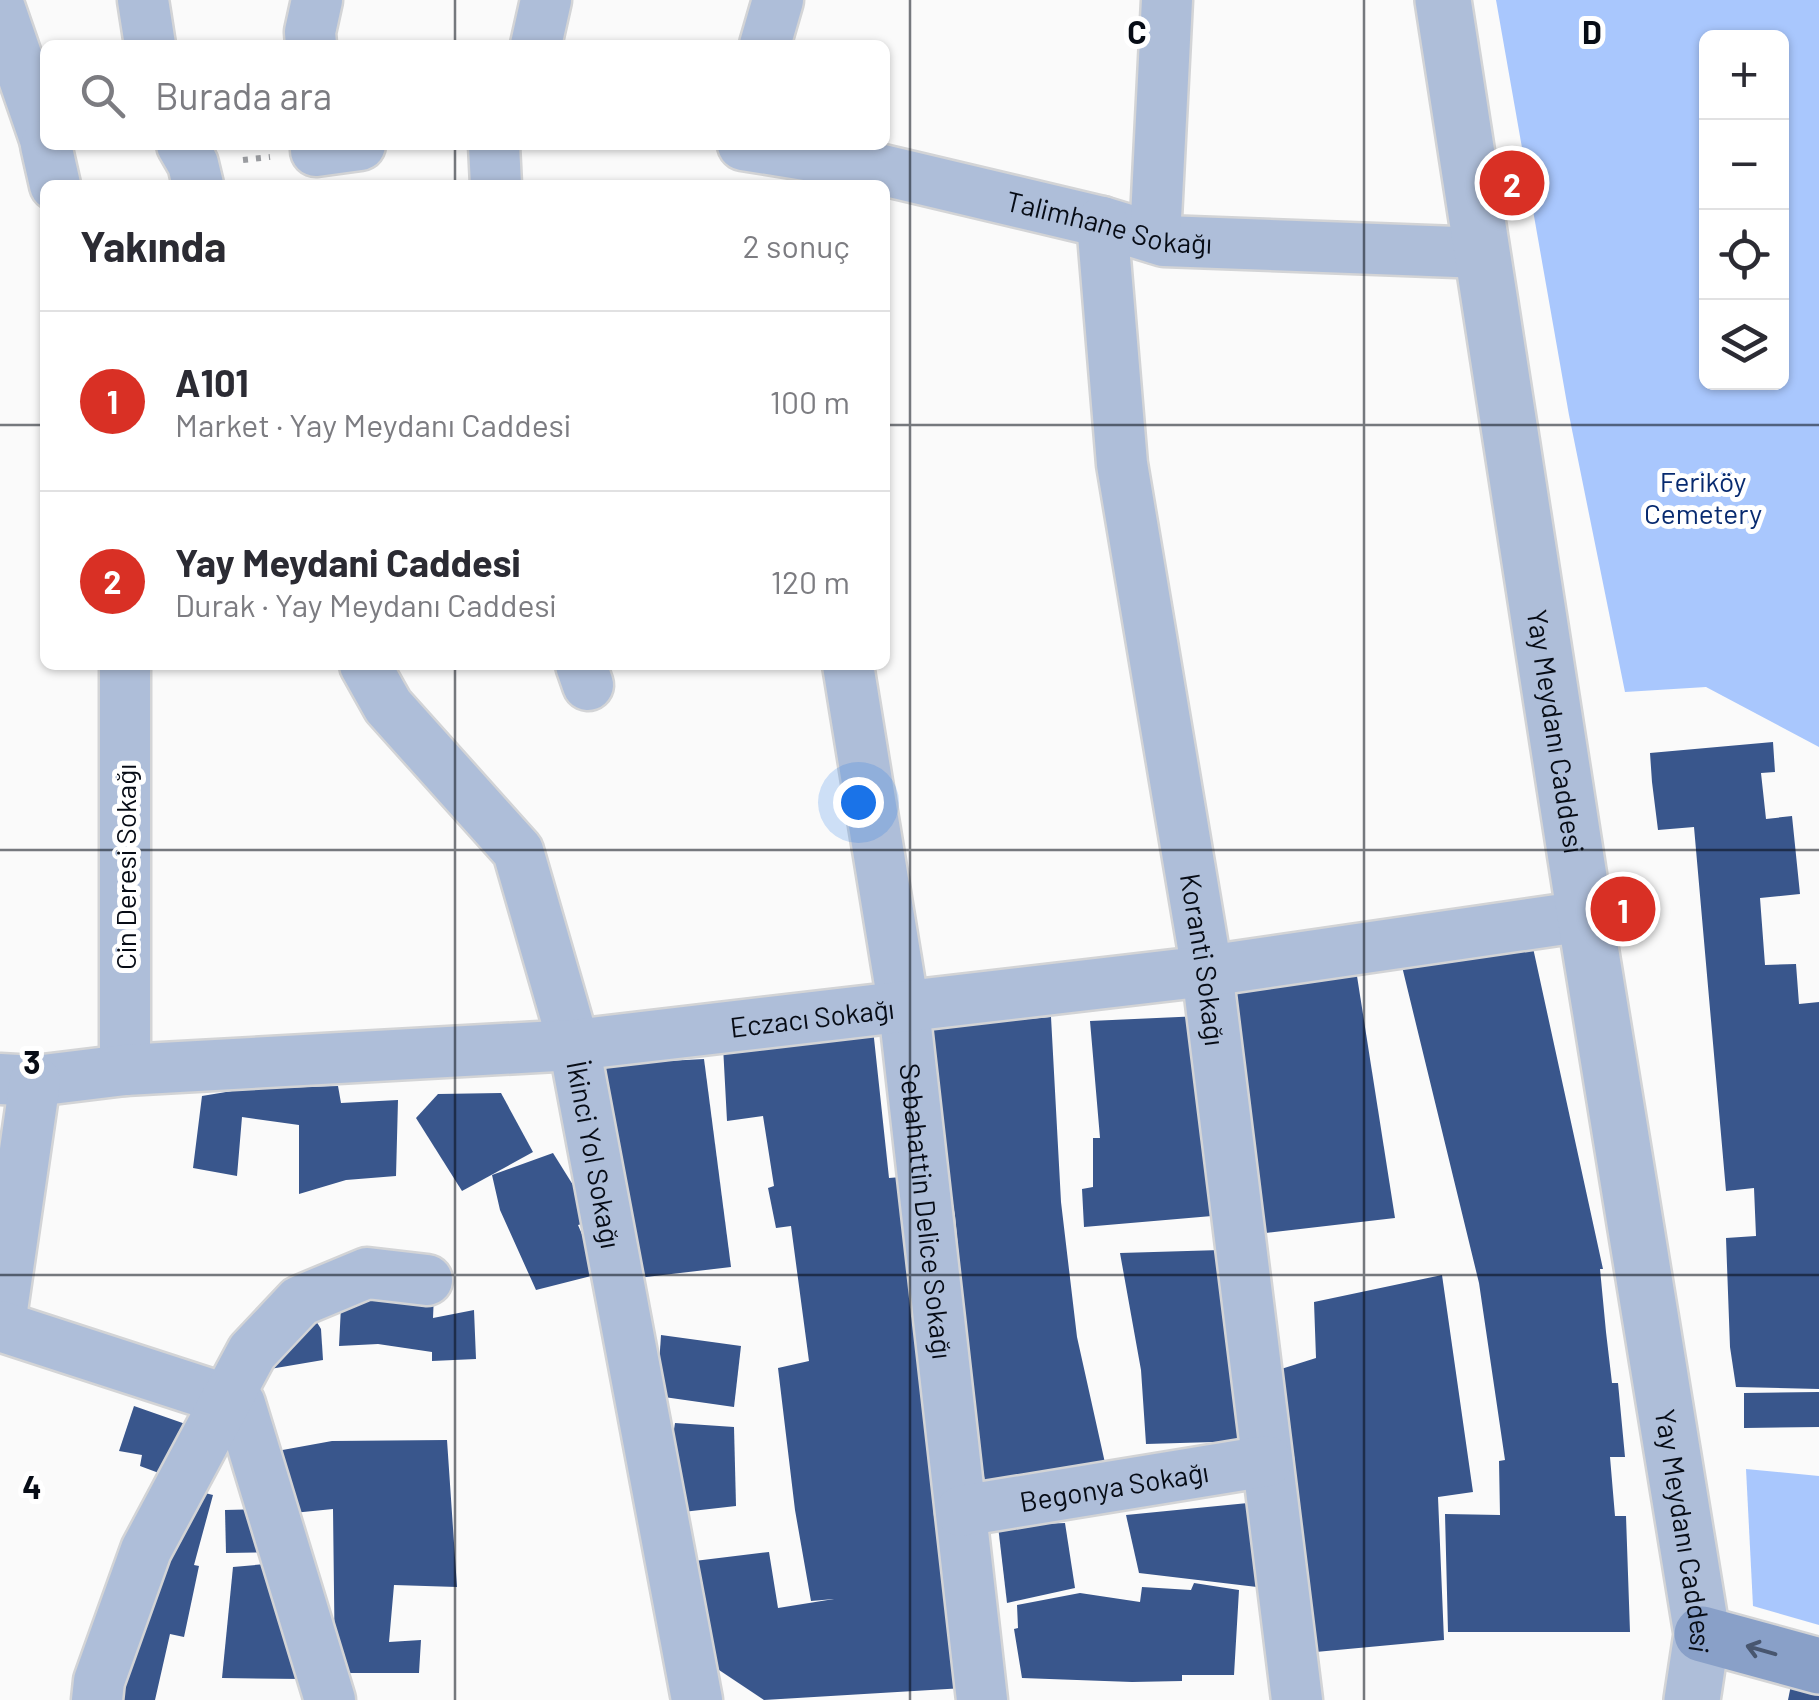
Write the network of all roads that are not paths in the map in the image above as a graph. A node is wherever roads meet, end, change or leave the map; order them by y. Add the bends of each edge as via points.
1 (143, 0) edge
2 (318, 0) edge
3 (546, 0) edge
4 (778, 0) edge
5 (1167, 0) edge
6 (1443, 0) edge
7 (0, 10) edge
8 (149, 40) edge
9 (311, 40) edge
10 (537, 40) edge
11 (766, 40) edge
12 (36, 134) edge
13 (42, 150) edge
14 (494, 150) edge
15 (744, 150) edge
16 (762, 150) edge
17 (849, 174) edge
18 (54, 180) edge
19 (496, 180) edge
20 (746, 180) edge
21 (881, 180) edge
22 (890, 182) edge
23 (1102, 222) junction
24 (1155, 238) junction
25 (1482, 253) junction
26 (126, 670) edge
27 (369, 670) edge
28 (849, 670) edge
29 (1585, 916) junction
30 (1207, 971) junction
31 (904, 1008) junction
32 (574, 1045) junction
33 (125, 1070) junction
34 (17, 1080) edge
35 (428, 1280) dead end
36 (0, 1325) edge
37 (226, 1400) junction
38 (1268, 1462) junction
39 (962, 1511) junction
40 (1702, 1634) junction
41 (1819, 1666) edge
42 (97, 1700) edge
43 (330, 1700) edge
44 (697, 1700) edge
45 (982, 1700) edge
46 (1297, 1700) edge
47 (1692, 1700) edge

1 - 8 street
2 - 9 street
3 - 10 street
4 - 11 street
5 - 24 street
6 - 25 street, Yay Meydanı Caddesi
7 - 12 street
13 - 18 street
14 - 19 street
15 - 20 street
16 - 17 street, Talimhane Sokağı
17 - 21 street, Talimhane Sokağı
22 - 23 street, Talimhane Sokağı
23 - 24 street, Talimhane Sokağı
23 - 30 street, Koranti Sokağı via 1122,464
24 - 25 street, Talimhane Sokağı
25 - 29 street, Yay Meydanı Caddesi
26 - 33 street, Cin Deresi Sokağı
27 - 32 street, İkinci Yol Sokağı via 388,706 518,851
28 - 31 street, Sebahattin Delice Sokağı
29 - 30 street, Eczacı Sokağı
29 - 40 street, Yay Meydanı Caddesi
30 - 31 street, Eczacı Sokağı
30 - 38 street, Koranti Sokağı
31 - 32 street, Eczacı Sokağı
31 - 39 street, Sebahattin Delice Sokağı
32 - 33 street, Eczacı Sokağı
32 - 44 street, İkinci Yol Sokağı
33 - 34 street, Eczacı Sokağı
34 - 36 street
35 - 37 street via 367,1273 300,1302 252,1352
36 - 37 street
37 - 42 street via 146,1550
37 - 43 street via 240,1404
38 - 39 street, Begonya Sokağı
38 - 46 street, Koranti Sokağı
39 - 45 street, Sebahattin Delice Sokağı
41 -> 40 main road
40 - 47 street, Yay Meydanı Caddesi

